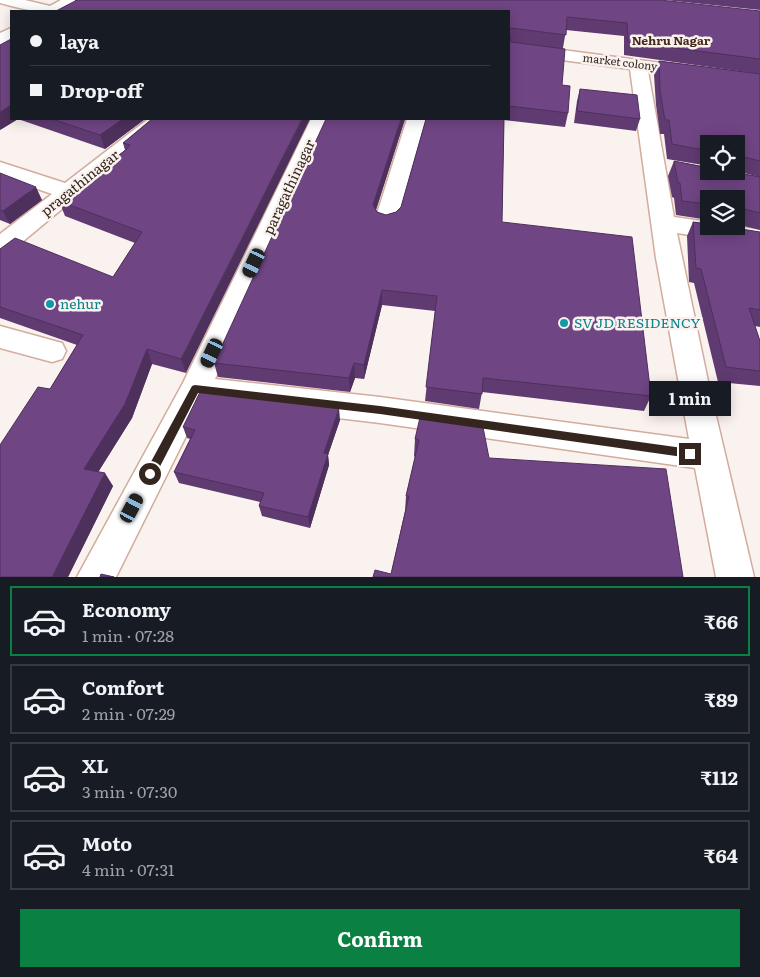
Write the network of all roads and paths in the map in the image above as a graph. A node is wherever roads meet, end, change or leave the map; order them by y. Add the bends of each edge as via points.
1 (5, 0) edge
2 (73, 0) edge
3 (48, 10) edge
4 (54, 10) edge
5 (510, 48) edge
6 (638, 64) junction
7 (675, 69) edge
8 (159, 120) edge
9 (321, 120) edge
10 (417, 120) edge
11 (651, 164) junction
12 (0, 169) edge
13 (678, 169) edge
14 (68, 192) junction
15 (387, 220) edge
16 (663, 223) junction
17 (760, 238) edge
18 (0, 247) edge
19 (0, 337) edge
20 (52, 351) dead end
21 (195, 389) junction
22 (709, 456) junction
23 (96, 577) edge
24 (735, 577) edge

1 - 3 street
2 - 4 street
5 - 6 street, market colony
6 - 7 street, market colony
6 - 11 street
8 - 14 street, pragathinagar
9 - 21 street, paragathinagar
10 - 15 street
11 - 13 street
11 - 16 street
12 - 14 street
14 - 18 street, pragathinagar
16 - 17 street
16 - 22 street
19 - 20 street
21 - 22 street via 380,410
21 - 23 street, paragathinagar
22 - 24 street

